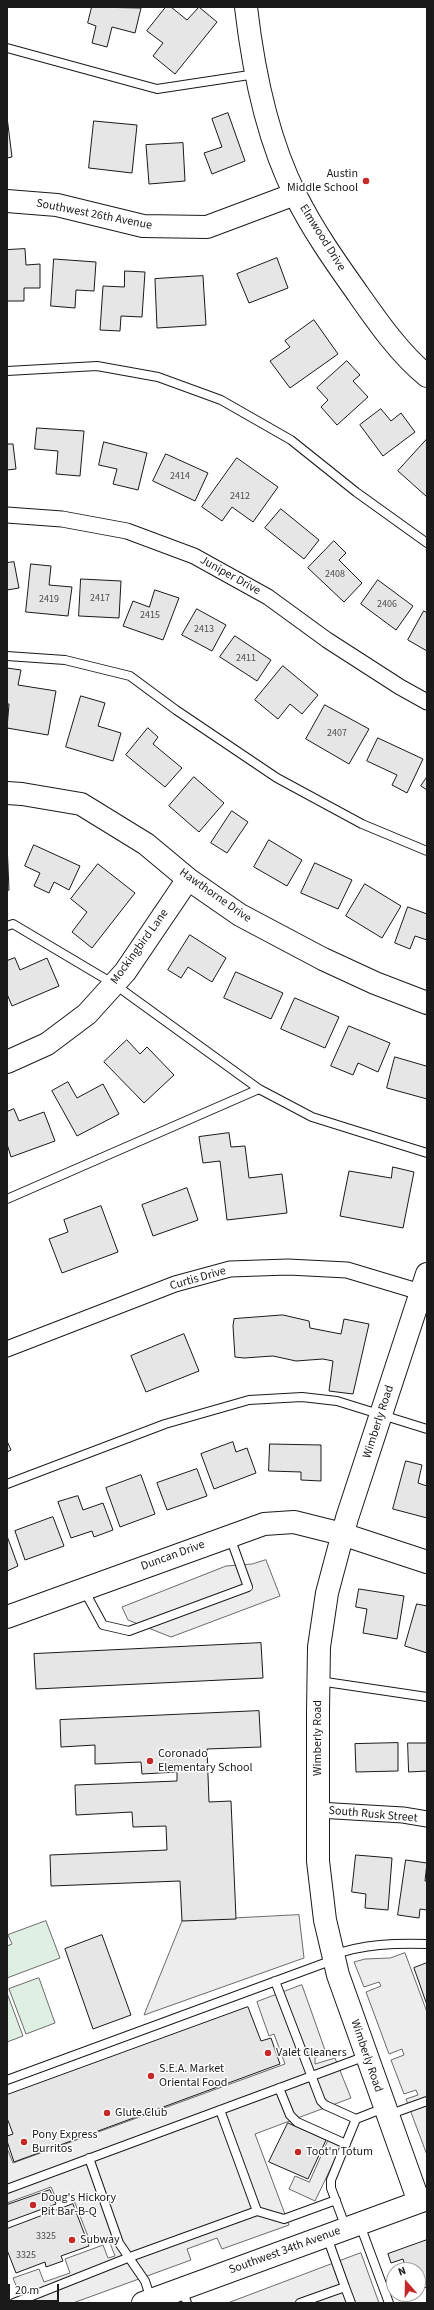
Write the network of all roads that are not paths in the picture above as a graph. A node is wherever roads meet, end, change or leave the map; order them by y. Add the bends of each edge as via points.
1 (246, 7) edge
2 (7, 48) edge
3 (257, 74) junction
4 (296, 194) junction
5 (7, 201) edge
6 (7, 371) edge
7 (427, 376) edge
8 (7, 515) edge
9 (427, 543) edge
10 (7, 656) edge
11 (427, 702) edge
12 (7, 793) edge
13 (427, 852) edge
14 (188, 879) junction
15 (7, 926) edge
16 (114, 984) junction
17 (427, 1003) edge
18 (7, 1062) edge
19 (259, 1089) junction
20 (427, 1153) edge
21 (7, 1199) edge
22 (425, 1287) edge
23 (7, 1348) edge
24 (381, 1416) junction
25 (427, 1429) edge
26 (7, 1484) edge
27 (342, 1534) junction
28 (230, 1536) junction
29 (427, 1562) edge
30 (84, 1589) junction
31 (7, 1617) edge
32 (318, 1681) junction
33 (427, 1697) edge
34 (318, 1810) junction
35 (427, 1820) edge
36 (427, 1944) edge
37 (333, 1958) junction
38 (275, 1981) junction
39 (366, 2056) junction
40 (312, 2076) junction
41 (7, 2080) edge
42 (279, 2088) junction
43 (427, 2101) edge
44 (220, 2110) junction
45 (386, 2112) junction
46 (356, 2119) junction
47 (346, 2144) junction
48 (88, 2158) junction
49 (7, 2189) edge
50 (336, 2200) junction
51 (423, 2201) edge
52 (257, 2212) junction
53 (353, 2226) junction
54 (326, 2236) junction
55 (130, 2257) junction
56 (344, 2287) junction
57 (185, 2296) edge
58 (147, 2301) edge
59 (14, 2303) edge
60 (300, 2303) edge
61 (351, 2303) edge
62 (389, 2303) edge

1 - 3 main road, Elmwood Drive via 251,51
2 - 3 lane via 157,89
3 - 4 main road, Elmwood Drive via 280,157
4 - 5 main road, Southwest 26th Avenue via 207,227 143,226 57,205
4 - 7 main road, Elmwood Drive via 317,235 377,322
6 - 9 lane via 97,366 158,377 221,400 291,440 356,492
8 - 11 street, Juniper Drive via 62,519 127,531 194,556 268,597 327,640
10 - 13 lane via 65,660 130,676 277,778 362,824
12 - 14 main road, Hawthorne Drive via 81,804 146,844
14 - 16 main road, Mockingbird Lane via 125,972
14 - 17 main road, Hawthorne Drive via 240,915 274,934 375,983
15 - 16 lane via 13,924
16 - 18 main road, Mockingbird Lane via 87,1014 47,1044
16 - 19 lane
19 - 20 lane via 312,1117
19 - 21 lane
22 - 23 street, Curtis Drive via 347,1270 288,1267 230,1269 175,1284
22 - 24 main road, Wimberly Road
24 - 25 lane
24 - 26 lane via 337,1401 302,1397 249,1400 165,1424
24 - 27 main road, Wimberly Road
27 - 28 main road, Duncan Drive via 294,1522 264,1524
27 - 29 main road, Duncan Drive
27 - 32 main road, Wimberly Road via 327,1593 319,1647
28 - 30 main road, Duncan Drive
28 - 30 lane via 248,1587 129,1631 103,1625
30 - 31 main road, Duncan Drive
32 - 33 lane
32 - 34 main road, Wimberly Road
34 - 35 street, South Rusk Street via 403,1815
34 - 37 main road, Wimberly Road via 318,1861 325,1920
36 - 37 lane via 394,1943 371,1946
37 - 38 lane
37 - 39 main road, Wimberly Road
38 - 40 lane
38 - 41 lane
39 - 40 lane
39 - 45 main road, Wimberly Road
40 - 42 lane
40 - 46 lane via 321,2101 325,2105
42 - 44 lane
42 - 47 lane via 290,2115 297,2122
43 - 45 lane
44 - 48 lane
44 - 52 lane
45 - 46 lane
45 - 51 main road, Wimberly Road
46 - 47 lane
47 - 50 lane via 331,2180
48 - 49 lane
48 - 55 lane via 120,2243
50 - 52 lane via 284,2219
50 - 53 lane
51 - 53 main road, Southwest 34th Avenue
52 - 55 lane
53 - 54 main road, Southwest 34th Avenue
53 - 62 lane
54 - 56 lane
54 - 57 main road, Southwest 34th Avenue
55 - 58 lane via 145,2282
55 - 59 lane
56 - 60 lane
56 - 61 lane
57 - 58 main road, Southwest 34th Avenue

